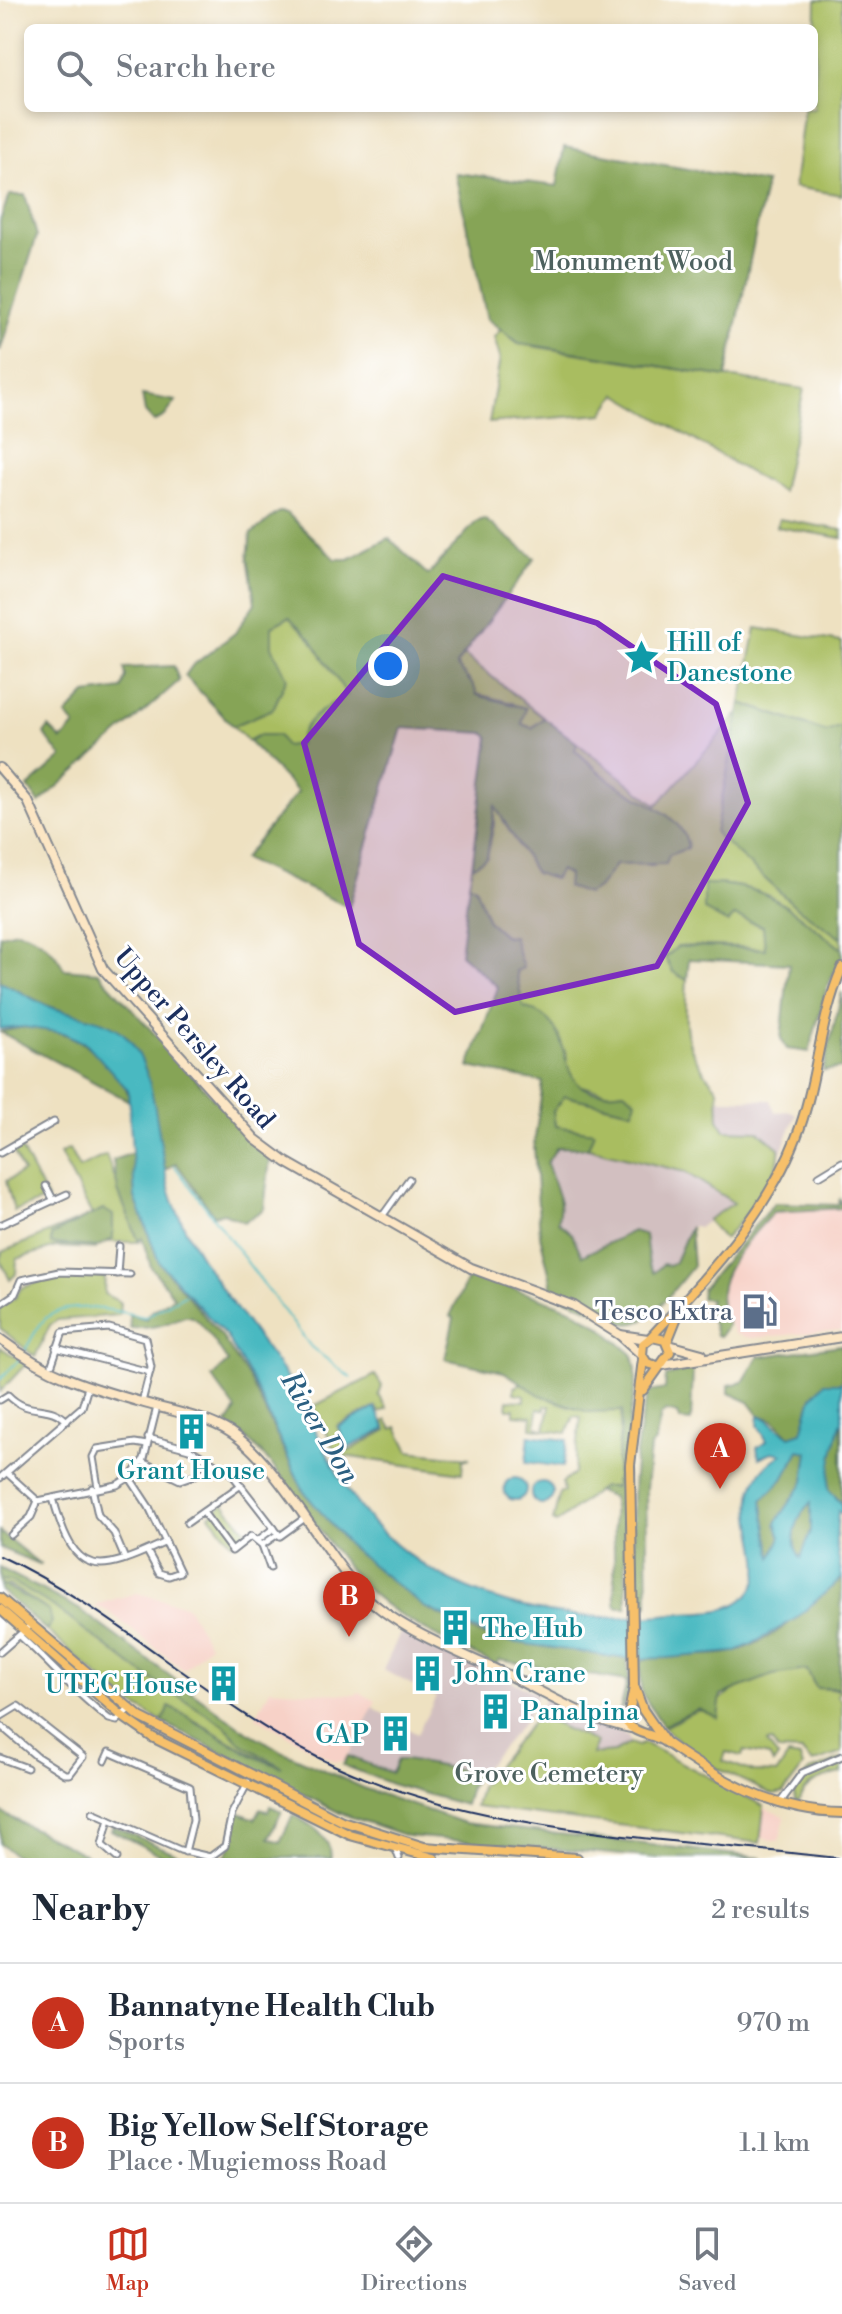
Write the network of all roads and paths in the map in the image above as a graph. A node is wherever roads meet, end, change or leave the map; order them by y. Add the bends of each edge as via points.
1 (0, 768) edge
2 (842, 968) edge
3 (54, 1122) dead end
4 (0, 1153) edge
5 (827, 1158) dead end
6 (842, 1162) edge
7 (833, 1167) junction
8 (819, 1176) dead end
9 (409, 1179) dead end
10 (46, 1186) dead end
11 (67, 1194) dead end
12 (54, 1201) junction
13 (381, 1218) junction
14 (0, 1225) edge
15 (119, 1246) dead end
16 (117, 1274) junction
17 (130, 1274) dead end
18 (690, 1294) junction
19 (0, 1304) edge
20 (620, 1335) junction
21 (842, 1337) edge
22 (0, 1339) edge
23 (649, 1339) junction
24 (668, 1344) junction
25 (56, 1348) junction
26 (708, 1355) junction
27 (642, 1357) junction
28 (52, 1364) dead end
29 (660, 1365) junction
30 (150, 1372) junction
31 (88, 1387) junction
32 (641, 1393) junction
33 (0, 1400) edge
34 (142, 1402) junction
35 (157, 1407) junction
36 (67, 1421) junction
37 (148, 1441) junction
38 (143, 1462) junction
39 (212, 1462) junction
40 (7, 1473) junction
41 (130, 1477) junction
42 (0, 1478) edge
43 (241, 1485) junction
44 (95, 1488) junction
45 (53, 1498) junction
46 (38, 1501) junction
47 (203, 1512) junction
48 (305, 1518) junction
49 (187, 1523) dead end
50 (276, 1531) junction
51 (11, 1535) dead end
52 (166, 1542) junction
53 (260, 1543) junction
54 (147, 1551) junction
55 (125, 1559) junction
56 (270, 1568) dead end
57 (0, 1598) edge
58 (0, 1609) edge
59 (25, 1630) junction
60 (0, 1652) edge
61 (634, 1684) junction
62 (629, 1712) junction
63 (125, 1713) junction
64 (646, 1713) junction
65 (0, 1717) edge
66 (601, 1719) junction
67 (0, 1725) edge
68 (631, 1728) junction
69 (641, 1730) junction
70 (665, 1742) junction
71 (842, 1756) edge
72 (0, 1758) edge
73 (105, 1761) dead end
74 (27, 1768) dead end
75 (249, 1780) junction
76 (778, 1805) junction
77 (93, 1812) dead end
78 (842, 1813) edge
79 (109, 1819) junction
80 (185, 1852) junction
81 (397, 1854) edge
82 (514, 1856) edge
83 (117, 1858) edge
84 (434, 1858) edge
85 (577, 1858) edge

1 - 13 street, Upper Persley Road via 28,801 103,969 255,1139
2 - 18 main road via 796,1138 765,1200
3 - 4 street
5 - 7 street
6 - 7 street
7 - 8 street
9 - 13 street
10 - 12 street
11 - 12 street
12 - 14 street
13 - 20 street, Upper Persley Road via 471,1268 574,1306
15 - 16 street
16 - 17 street
16 - 19 street via 59,1272 21,1280 15,1294
18 - 23 main road
18 - 24 main road
20 - 23 street, Upper Persley Road
20 - 27 street, Upper Persley Road
21 - 26 street
22 - 31 street via 49,1373
23 - 24 main road via 659,1337
23 - 27 main road
24 - 26 street
24 - 29 main road via 670,1356
25 - 28 street
25 - 30 street
25 - 30 street via 63,1332 109,1328 145,1338
26 - 29 street
27 - 29 main road
27 - 32 main road
29 - 32 main road
30 - 34 street
31 - 34 street
31 - 36 street via 82,1407
32 - 61 main road via 630,1465
33 - 36 street via 8,1395 26,1410 52,1410
34 - 35 street
35 - 37 street
35 - 48 street via 231,1433
36 - 40 street
37 - 38 street
37 - 39 street via 189,1449
37 - 44 street via 97,1449
38 - 39 street via 180,1480 206,1471
38 - 41 street
39 - 43 street
40 - 42 street
40 - 46 street
41 - 44 street
41 - 52 street
43 - 47 street
43 - 50 street
44 - 45 street
44 - 55 street via 98,1515
45 - 46 street
45 - 55 street via 61,1528 78,1556 103,1567
46 - 51 street via 31,1517
47 - 49 street
47 - 53 street via 232,1551 251,1536
48 - 50 street via 280,1536
48 - 66 street via 353,1583 401,1622
50 - 53 street
52 - 54 street
52 - 54 street via 180,1572 159,1573
53 - 56 street
54 - 55 street
57 - 59 main road
58 - 59 main road
59 - 60 street
59 - 63 main road
59 - 63 street via 68,1686 107,1718 116,1722
61 - 62 main road
61 - 64 main road
62 - 64 main road
62 - 66 street
62 - 68 main road
63 - 75 main road
64 - 69 main road via 647,1726
64 - 70 main road
65 - 67 street via 21,1707 83,1757 65,1774
66 - 68 street
68 - 69 main road
69 - 70 main road
70 - 76 main road via 688,1761
71 - 76 street via 802,1773
72 - 74 street
73 - 80 street via 109,1752 190,1787 193,1820
75 - 80 street via 222,1850 205,1857
75 - 81 main road via 350,1835
75 - 82 main road via 385,1838
76 - 78 main road
77 - 79 street
79 - 80 street
79 - 83 street via 102,1845
81 - 84 main road
82 - 85 main road

